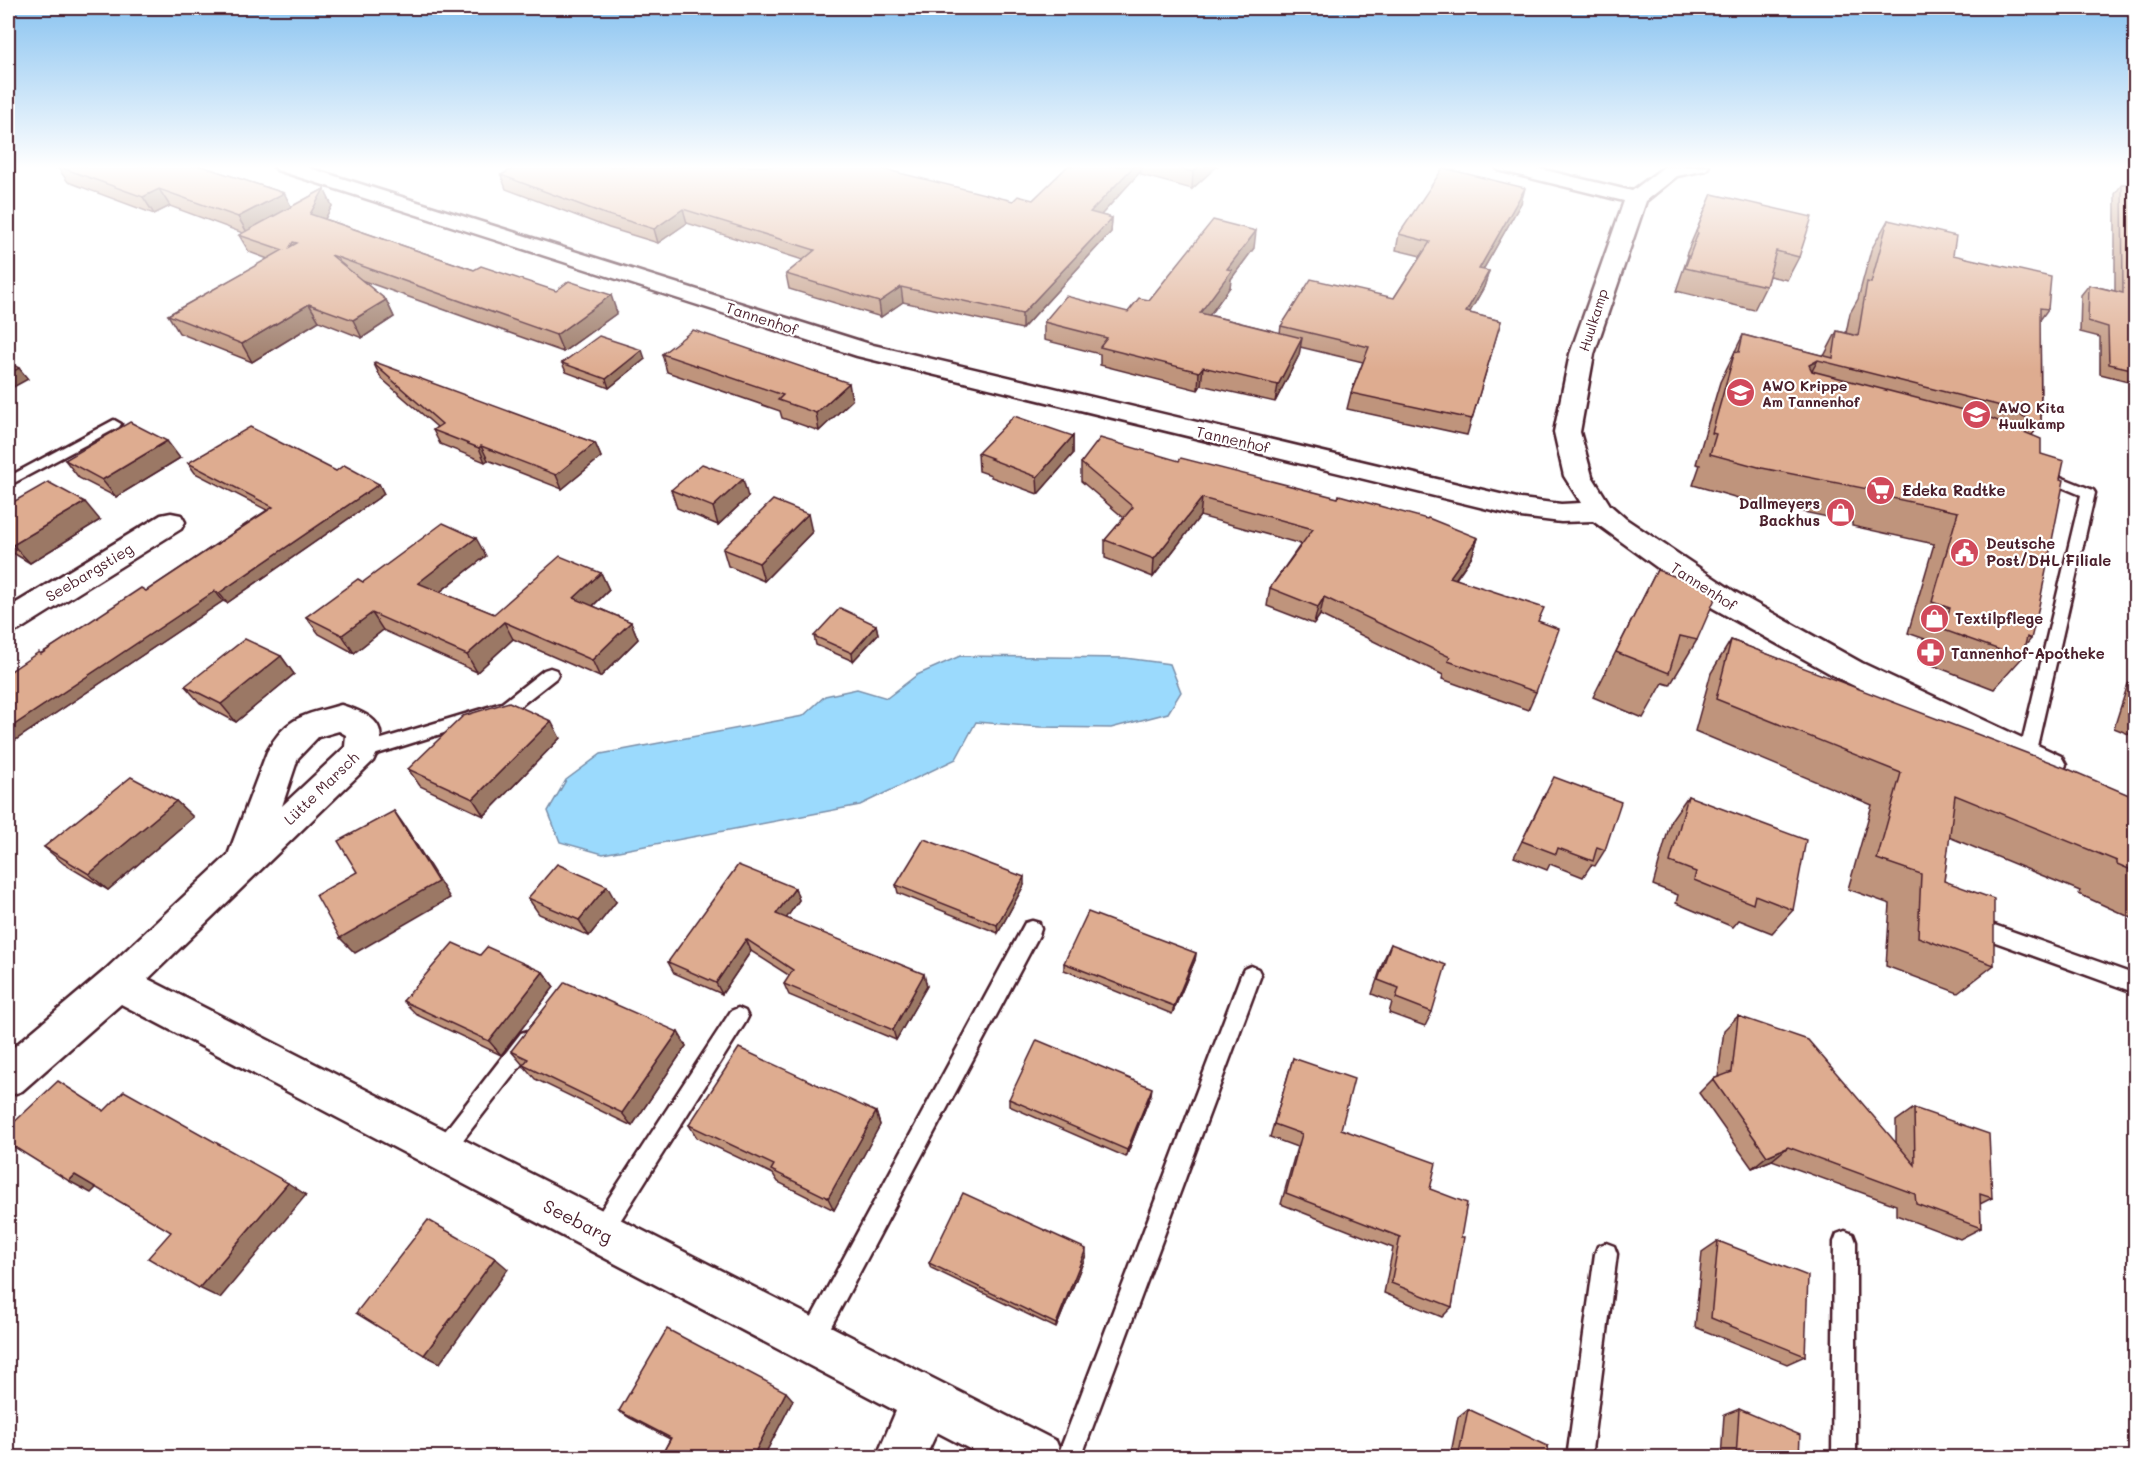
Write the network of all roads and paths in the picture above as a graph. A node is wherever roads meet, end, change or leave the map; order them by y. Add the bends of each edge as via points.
1 (501, 234) edge
2 (1623, 234) edge
3 (114, 424) dead end
4 (2028, 468) edge
5 (8, 482) edge
6 (1600, 512) junction
7 (171, 522) dead end
8 (8, 622) edge
9 (550, 674) dead end
10 (361, 752) junction
11 (2027, 755) junction
12 (2070, 774) edge
13 (244, 861) junction
14 (1983, 928) edge
15 (1032, 929) dead end
16 (1251, 975) dead end
17 (118, 983) junction
18 (2136, 984) edge
19 (738, 1017) dead end
20 (540, 1025) edge
21 (8, 1077) edge
22 (442, 1151) junction
23 (600, 1232) junction
24 (1845, 1242) dead end
25 (1606, 1254) dead end
26 (811, 1342) junction
27 (926, 1401) junction
28 (900, 1458) edge
29 (1040, 1458) edge
30 (1069, 1458) edge
31 (1579, 1458) edge
32 (1844, 1458) edge

1 - 6 street, Tannenhof via 875,353 1521,508
2 - 6 street, Huulkamp via 1582,354 1567,432 1578,476
3 - 5 lane
4 - 11 lane via 2088,493
6 - 11 street, Tannenhof via 1724,600 1869,681
7 - 8 street, Seebargstieg
9 - 10 lane via 508,707
10 - 13 street, Lütte Marsch
10 - 13 street, Lütte Marsch via 363,728 341,718 307,727 284,752
11 - 12 street, Tannenhof
13 - 17 street, Lütte Marsch
14 - 18 lane
15 - 26 lane
16 - 30 lane
17 - 21 street, Lütte Marsch
17 - 22 street, Seebarg
19 - 23 lane
20 - 22 lane
22 - 23 street, Seebarg
23 - 26 street, Seebarg
24 - 32 lane
25 - 31 lane
26 - 27 street, Seebarg
27 - 28 street
27 - 29 street, Seebarg

